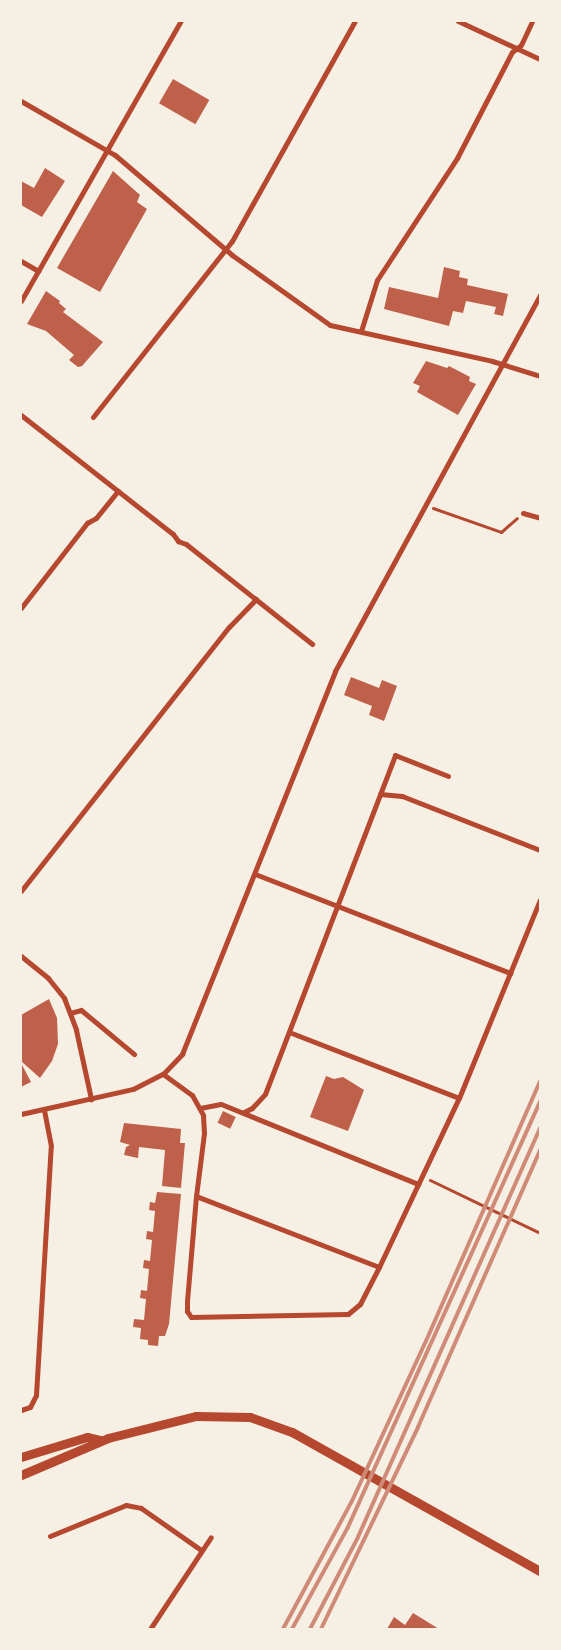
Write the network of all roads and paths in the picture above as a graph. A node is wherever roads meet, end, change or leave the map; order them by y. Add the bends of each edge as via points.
1 (181, 21) edge
2 (355, 21) edge
3 (458, 21) edge
4 (532, 21) edge
5 (516, 48) junction
6 (540, 60) edge
7 (21, 100) edge
8 (106, 150) junction
9 (225, 250) junction
10 (21, 261) edge
11 (38, 270) junction
12 (540, 295) edge
13 (21, 301) edge
14 (361, 331) junction
15 (503, 364) junction
16 (540, 376) edge
17 (21, 414) edge
18 (93, 417) dead end
19 (118, 491) junction
20 (426, 505) junction
21 (523, 513) joint
22 (540, 518) edge
23 (256, 599) junction
24 (21, 608) edge
25 (312, 644) dead end
26 (448, 776) dead end
27 (380, 794) junction
28 (540, 850) edge
29 (255, 874) junction
30 (21, 891) edge
31 (540, 900) edge
32 (339, 906) junction
33 (21, 956) edge
34 (510, 973) junction
35 (70, 1013) junction
36 (289, 1032) junction
37 (134, 1054) dead end
38 (163, 1074) junction
39 (459, 1098) junction
40 (91, 1099) junction
41 (200, 1108) junction
42 (44, 1110) junction
43 (244, 1112) junction
44 (21, 1114) edge
45 (426, 1178) dead end
46 (418, 1184) junction
47 (196, 1196) junction
48 (540, 1233) edge
49 (379, 1267) junction
50 (21, 1410) edge
51 (100, 1440) junction
52 (21, 1457) edge
53 (21, 1475) edge
54 (50, 1536) dead end
55 (211, 1537) dead end
56 (201, 1550) junction
57 (540, 1571) edge
58 (150, 1629) edge

1 - 8 street
2 - 9 street
3 - 5 street
4 - 5 street
5 - 6 street
5 - 14 street via 453,165 377,280
7 - 8 street
8 - 9 street
8 - 11 street
9 - 14 street via 325,322
9 - 18 street
10 - 11 street
11 - 13 street
12 - 15 street
14 - 15 street
15 - 16 street
15 - 20 street
17 - 19 street
19 - 23 street
19 - 24 street via 87,524
20 - 21 path via 501,532
20 - 29 street via 335,671
21 - 22 street
23 - 25 street
23 - 30 street via 229,627
26 - 27 street via 395,755
27 - 28 street via 402,796
27 - 32 street
29 - 32 street
29 - 38 street via 188,1043 177,1061
31 - 34 street
32 - 34 street
32 - 36 street
33 - 35 street via 56,987
34 - 39 street
35 - 37 street via 81,1010
35 - 40 street
36 - 39 street
36 - 43 street via 265,1094
38 - 40 street via 133,1089
38 - 41 street via 187,1091
39 - 46 street
40 - 42 street
41 - 43 street via 221,1104
41 - 47 street via 204,1133
42 - 44 street
42 - 50 street via 51,1146 36,1395 30,1407
43 - 46 street
45 - 48 path
46 - 49 street
47 - 49 street
47 - 49 street via 187,1302 187,1311 192,1317 348,1314 360,1304
51 - 52 street via 87,1437
51 - 53 street
51 - 57 street via 186,1418 216,1415 260,1419 292,1432
54 - 56 street via 126,1505 140,1508
55 - 56 street
56 - 58 street

